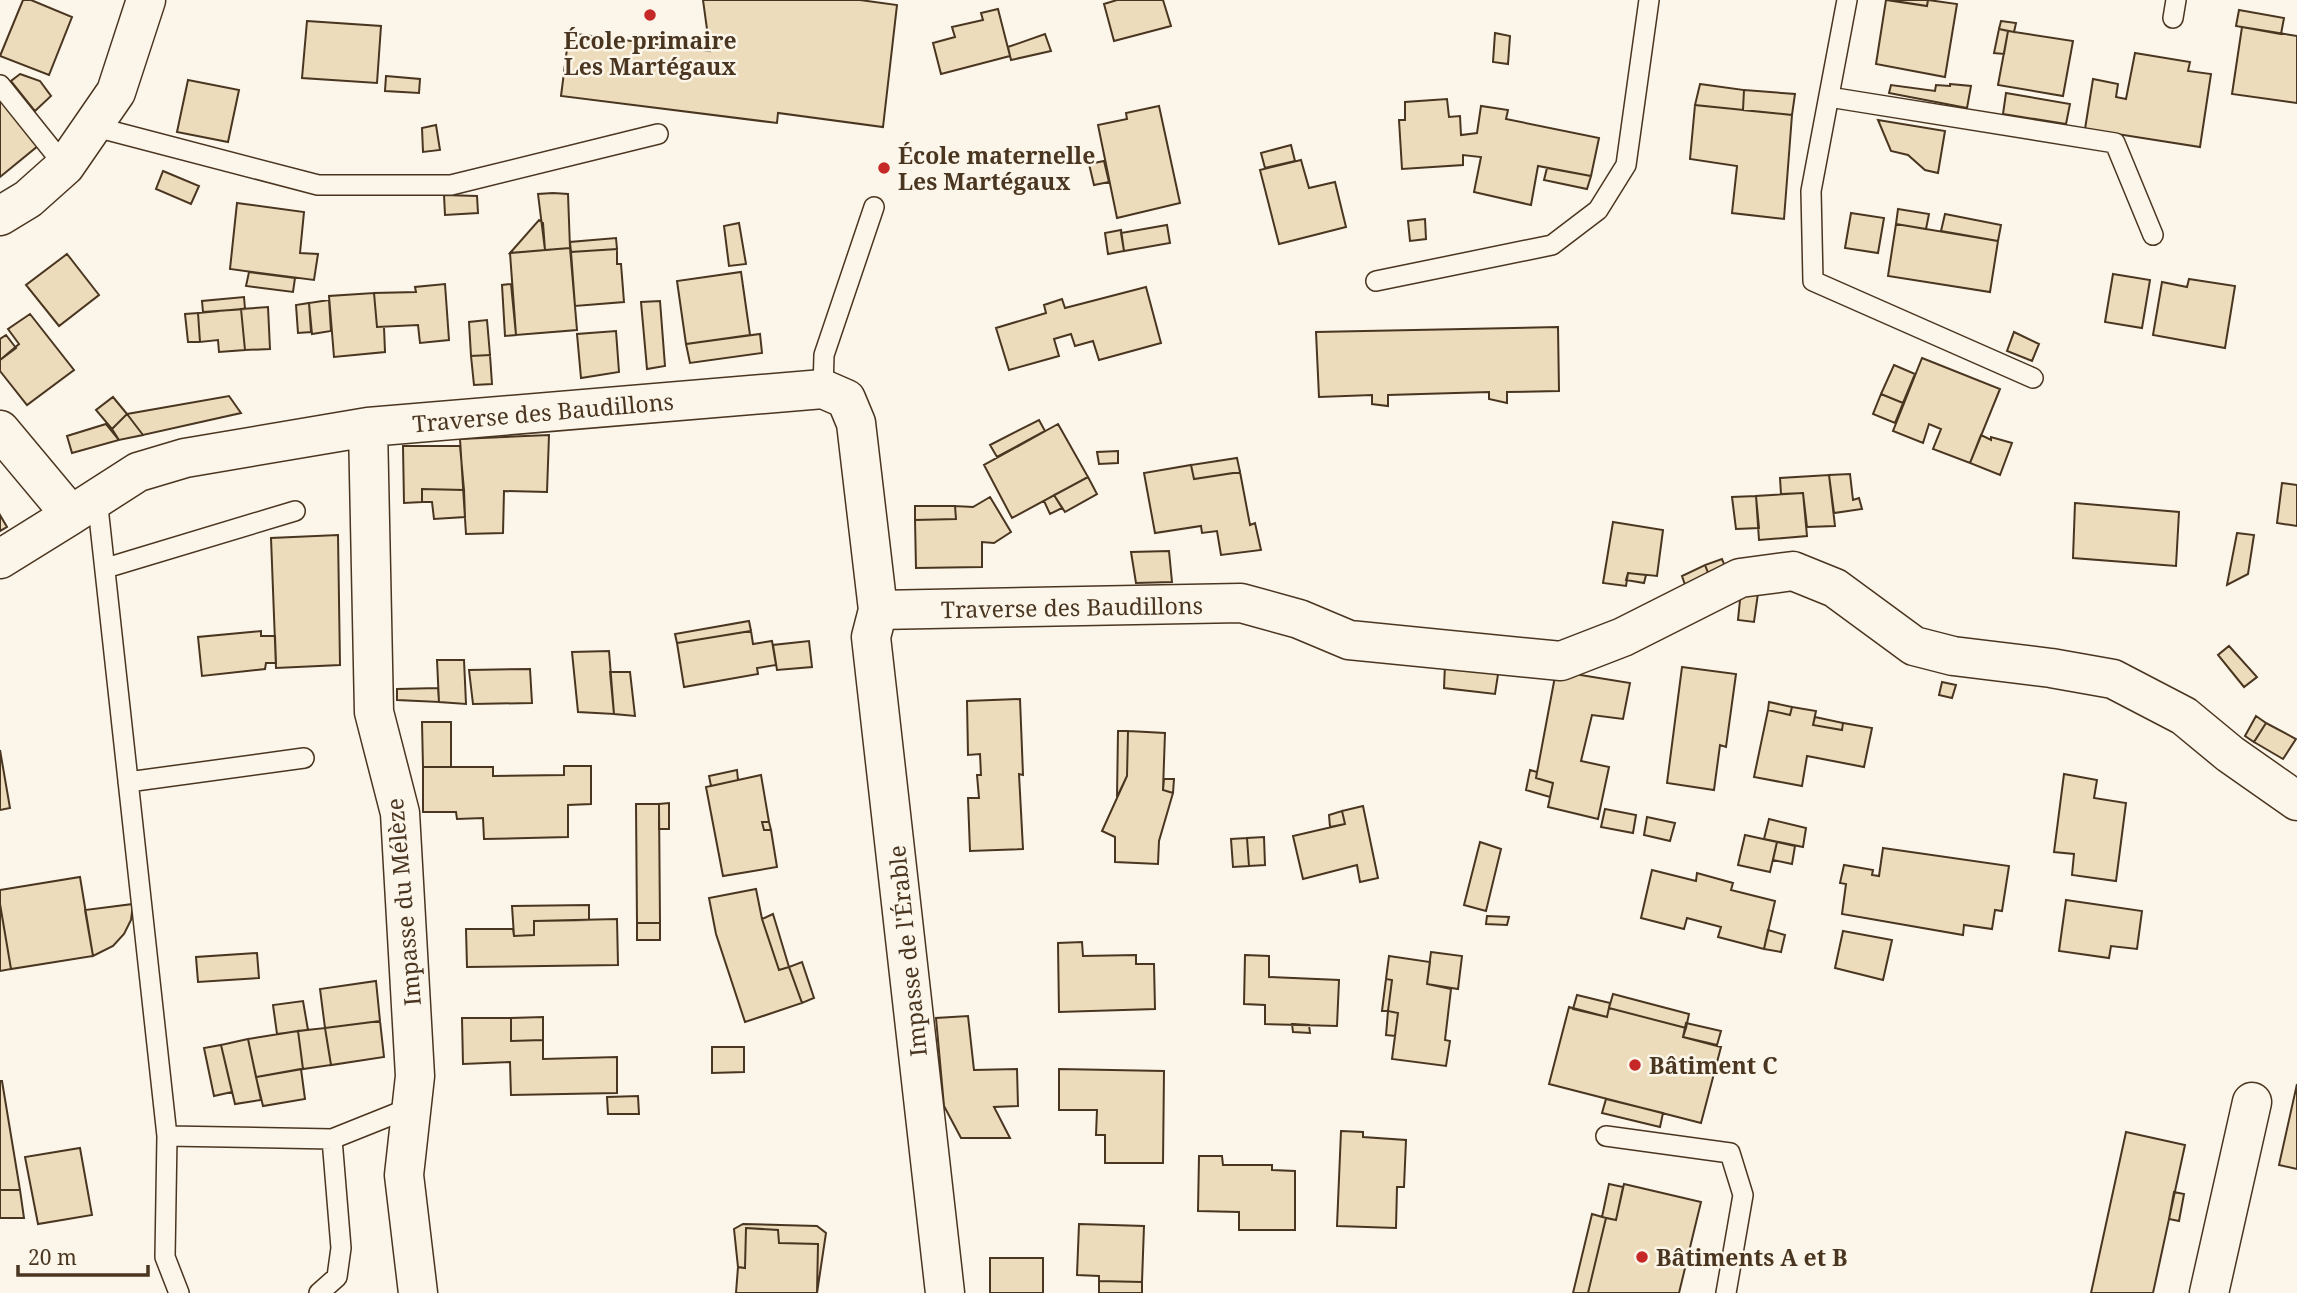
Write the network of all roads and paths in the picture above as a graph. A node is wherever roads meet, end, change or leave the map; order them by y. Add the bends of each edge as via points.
1 (146, 0) edge
2 (1649, 0) edge
3 (1847, 0) edge
4 (0, 85) edge
5 (1829, 97) junction
6 (92, 126) junction
7 (658, 134) dead end
8 (65, 166) junction
9 (874, 207) dead end
10 (0, 216) edge
11 (2153, 235) dead end
12 (1376, 281) dead end
13 (2033, 378) dead end
14 (823, 388) junction
15 (368, 427) junction
16 (0, 430) edge
17 (84, 506) junction
18 (295, 511) dead end
19 (0, 559) edge
20 (106, 568) junction
21 (878, 610) junction
22 (304, 758) dead end
23 (128, 782) junction
24 (2297, 801) edge
25 (2252, 1102) dead end
26 (412, 1107) junction
27 (167, 1136) junction
28 (1606, 1136) dead end
29 (332, 1139) junction
30 (179, 1293) edge
31 (319, 1293) edge
32 (418, 1293) edge
33 (945, 1293) edge
34 (1726, 1293) edge
35 (2209, 1293) edge

1 - 6 street via 116,92
2 - 12 lane via 1626,165 1598,210 1552,245
3 - 5 lane
4 - 8 lane
5 - 11 lane via 2115,143
5 - 13 lane via 1811,191 1813,281
6 - 7 lane via 318,185 451,185
6 - 8 street
8 - 10 street via 28,199
9 - 14 lane via 824,355
14 - 15 street, Traverse des Baudillons
14 - 21 street via 846,399 856,423
15 - 17 street, Traverse des Baudillons via 184,458 138,472
15 - 26 street, Impasse du Mélèze via 374,712 400,813 415,1076
16 - 17 street
17 - 19 street, Traverse des Baudillons
17 - 20 lane
18 - 20 lane
20 - 23 lane
21 - 24 street, Traverse des Baudillons via 1241,603 1299,619 1349,640 1561,661 1623,637 1740,578 1793,570 1835,588 1914,646 2113,679 2184,716
21 - 33 street, Impasse de l'Érable via 871,637
22 - 23 lane
23 - 27 lane
25 - 35 street
26 - 29 lane
26 - 32 street, Impasse du Mélèze via 404,1175
27 - 29 lane
27 - 30 lane via 165,1257
28 - 34 lane via 1730,1153 1743,1195
29 - 31 lane via 341,1248 337,1277

